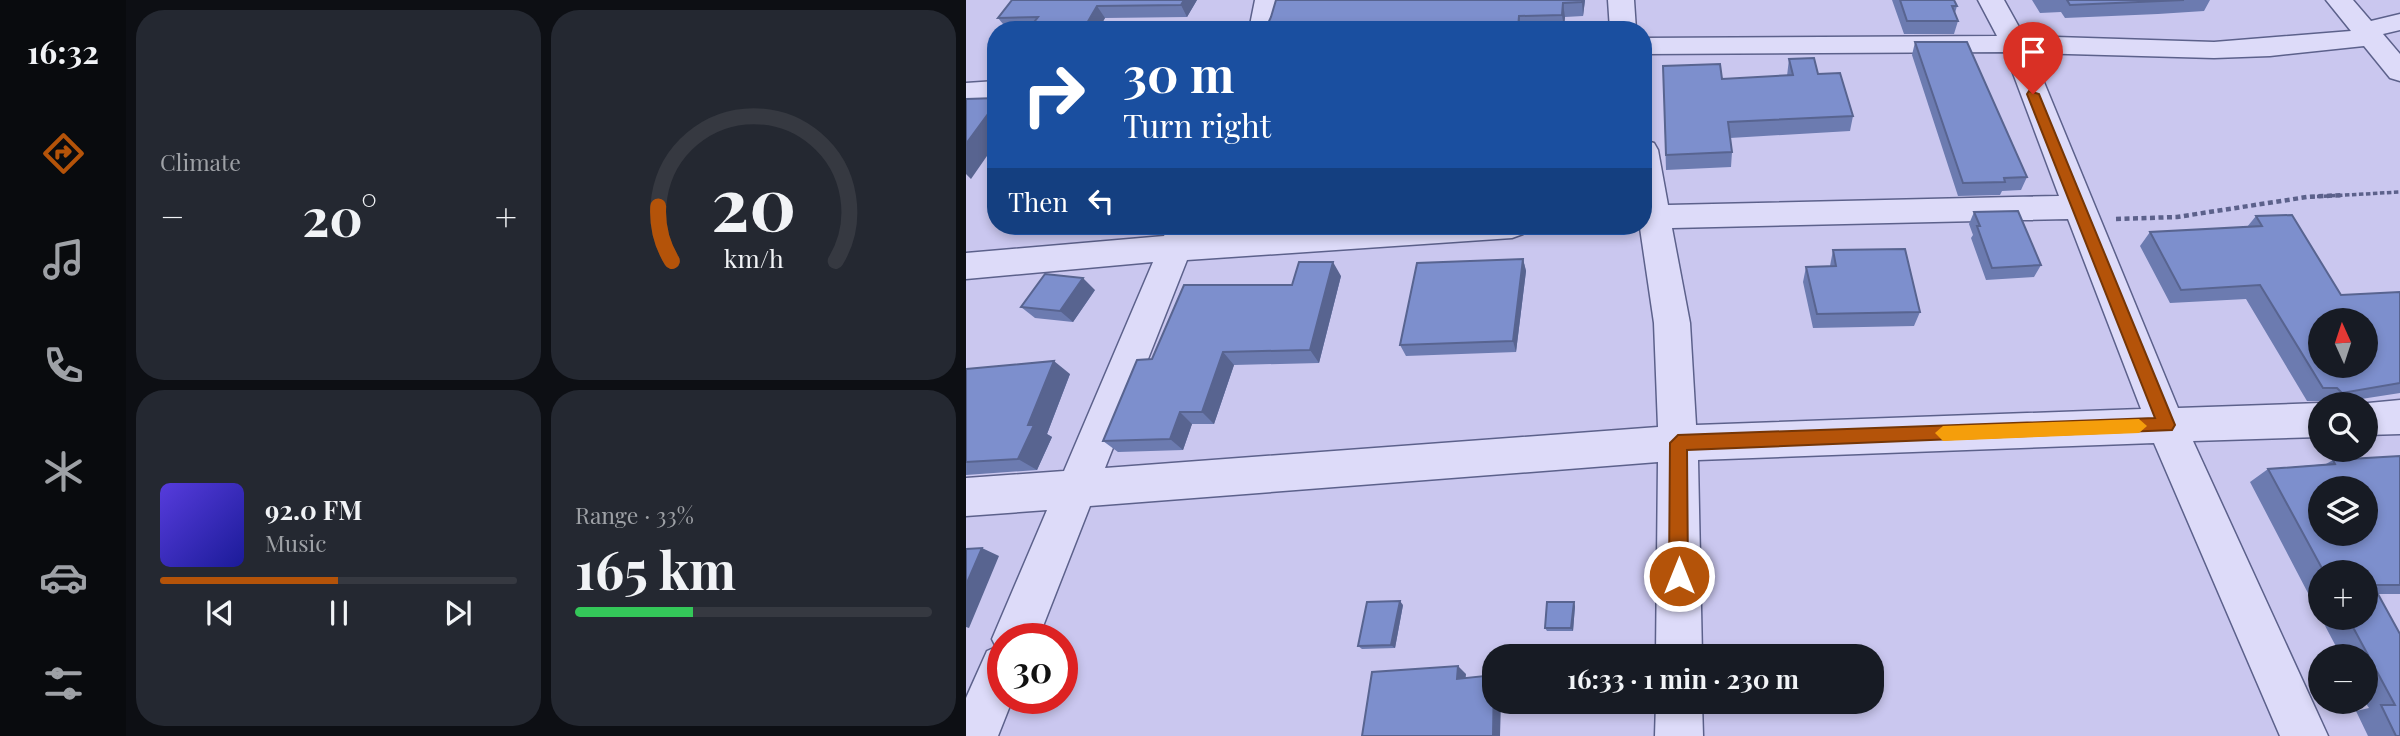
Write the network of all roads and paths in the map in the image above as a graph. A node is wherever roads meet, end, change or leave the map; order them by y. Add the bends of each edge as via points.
1 (1268, 0) edge
2 (1621, 0) edge
3 (1991, 0) edge
4 (2339, 0) edge
5 (1264, 21) edge
6 (1622, 21) edge
7 (2400, 22) edge
8 (2368, 34) junction
9 (2015, 44) junction
10 (1652, 46) edge
11 (2400, 72) edge
12 (987, 91) edge
13 (966, 92) edge
14 (2400, 192) edge
15 (2081, 214) junction
16 (1652, 217) edge
17 (1652, 231) edge
18 (1240, 235) edge
19 (1179, 237) edge
20 (966, 266) edge
21 (2400, 417) edge
22 (2378, 418) edge
23 (2308, 420) edge
24 (2166, 425) junction
25 (1678, 443) junction
26 (1078, 488) junction
27 (966, 497) edge
28 (1022, 623) edge
29 (1679, 644) edge
30 (987, 705) edge
31 (1679, 714) edge
32 (974, 736) edge
33 (1679, 736) edge
34 (2304, 736) edge

1 - 5 street
2 - 6 street
3 - 9 street
4 - 8 street
7 - 8 street
8 - 9 street via 2270,48 2214,50
8 - 11 street
9 - 10 street
9 - 15 street
12 - 13 street
14 - 15 path via 2307,197 2177,217
15 - 16 street
15 - 24 street
17 - 25 street via 1672,323
18 - 19 street
19 - 20 street
19 - 26 street
21 - 22 street
23 - 24 street
24 - 25 street
24 - 34 street
25 - 26 street
25 - 29 street
26 - 27 street
26 - 28 street
30 - 32 street
31 - 33 street

